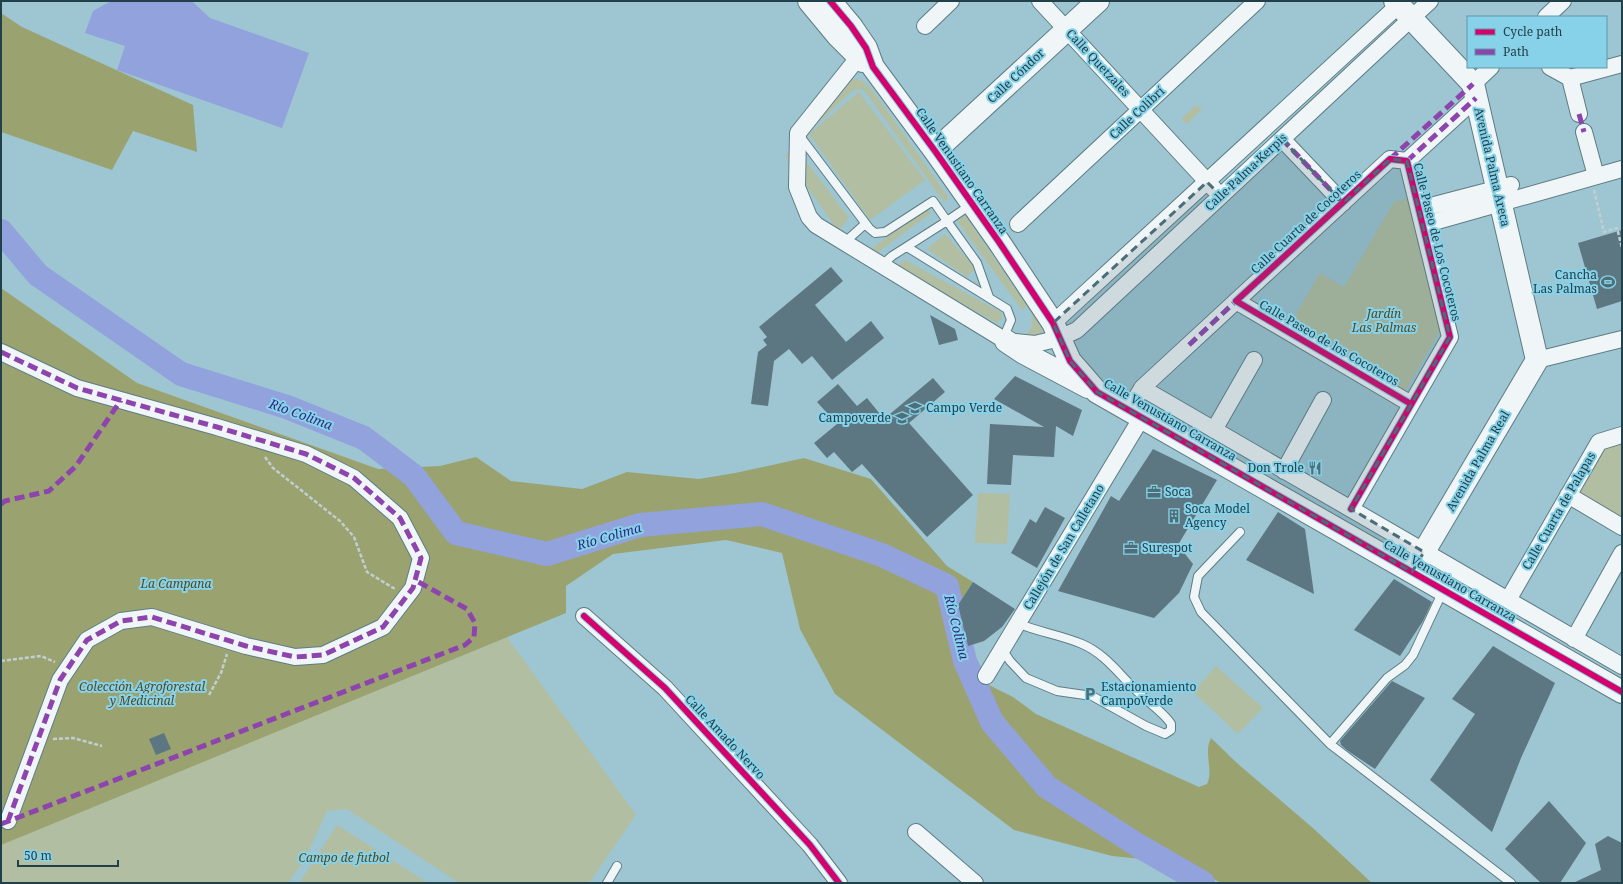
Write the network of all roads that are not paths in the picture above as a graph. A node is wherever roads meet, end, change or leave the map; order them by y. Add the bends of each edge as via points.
1 (809, 1) edge
2 (830, 1) edge
3 (951, 1) edge
4 (1040, 1) edge
5 (1098, 1) edge
6 (1257, 1) edge
7 (1563, 1) edge
8 (1411, 5) edge
9 (1547, 16) edge
10 (924, 26) dead end
11 (1067, 30) junction
12 (1467, 56) edge
13 (866, 58) junction
14 (1467, 64) edge
15 (1622, 64) edge
16 (1471, 68) edge
17 (1552, 68) edge
18 (1480, 78) edge
19 (1570, 78) junction
20 (1141, 110) junction
21 (1579, 114) dead end
22 (1584, 132) dead end
23 (798, 133) junction
24 (1282, 139) junction
25 (935, 151) junction
26 (1390, 160) joint
27 (1407, 161) junction
28 (1622, 169) edge
29 (1593, 177) junction
30 (1207, 182) junction
31 (1506, 194) junction
32 (1220, 196) junction
33 (973, 203) junction
34 (1343, 203) junction
35 (1421, 217) junction
36 (947, 222) junction
37 (865, 224) junction
38 (1018, 224) dead end
39 (845, 242) junction
40 (907, 247) junction
41 (882, 265) junction
42 (989, 297) junction
43 (1236, 301) junction
44 (1056, 331) junction
45 (1622, 339) edge
46 (1004, 340) junction
47 (1, 352) edge
48 (1543, 359) junction
49 (1254, 360) dead end
50 (1142, 388) junction
51 (1096, 392) junction
52 (1323, 400) dead end
53 (1411, 404) junction
54 (1135, 414) junction
55 (1214, 430) junction
56 (1622, 436) edge
57 (1284, 471) junction
58 (1568, 495) junction
59 (1351, 509) junction
60 (1622, 527) edge
61 (1240, 532) dead end
62 (1622, 553) edge
63 (1429, 555) junction
64 (1417, 575) junction
65 (1443, 590) junction
66 (1508, 600) junction
67 (584, 616) dead end
68 (1017, 623) junction
69 (1574, 638) junction
70 (1002, 649) junction
71 (1622, 666) edge
72 (986, 676) dead end
73 (1622, 692) edge
74 (1330, 744) junction
75 (8, 821) dead end
76 (916, 832) dead end
77 (617, 866) dead end
78 (607, 883) edge
79 (839, 883) edge
80 (975, 883) edge
81 (1511, 883) edge

1 - 13 street, Calle Venustiano Carranza via 838,36
2 - 13 street, Calle Venustiano Carranza via 852,26
3 - 10 street
4 - 11 street, Calle Quetzales
5 - 11 street, Calle Cóndor
6 - 20 street, Calle Colibrí
7 - 9 street
8 - 12 street
8 - 14 street, Avenida Palma Areca
8 - 24 street, Calle Palma Kerpis
8 - 30 street, Calle Palma Kerpis
11 - 20 street, Calle Quetzales
11 - 25 street, Calle Cóndor
13 - 23 street
13 - 25 street, Calle Venustiano Carranza
15 - 19 street
16 - 18 street, Avenida Palma Areca
17 - 19 street
18 - 27 street
18 - 31 street, Avenida Palma Areca
19 - 21 street
20 - 30 street, Calle Quetzales
20 - 38 street, Calle Colibrí
22 - 29 street
23 - 37 lane
23 - 39 street via 797,188 809,217 816,225
24 - 32 street, Calle Palma Kerpis
24 - 34 street
25 - 33 street, Calle Venustiano Carranza
26 - 27 street, Calle Paseo de Los Cocoteros
26 - 34 street, Calle Cuarta de Cocoteros
27 - 35 street, Calle Paseo de Los Cocoteros
28 - 29 street
29 - 31 street
30 - 32 street, Calle Quetzales
30 - 44 street, Calle Palma Kerpis
31 - 35 street
31 - 48 street, Avenida Palma Areca
32 - 44 street, Calle Palma Kerpis via 1077,330
33 - 36 lane
33 - 44 street, Calle Venustiano Carranza
34 - 43 street, Calle Cuarta de Cocoteros
35 - 53 street, Calle Paseo de Los Cocoteros via 1450,336
36 - 37 lane via 933,202 885,232 875,233
36 - 40 lane
36 - 42 lane via 977,263
37 - 39 lane
39 - 41 street
40 - 41 lane
40 - 42 lane
41 - 46 street
42 - 46 lane via 1010,314 1011,320
43 - 50 street, Calle Cuarta de Cocoteros
43 - 53 street, Calle Paseo de los Cocoteros
44 - 46 street via 1035,344
44 - 51 street, Calle Venustiano Carranza via 1070,361
45 - 48 street
46 - 51 street
47 - 75 street via 77,388 306,454 354,478 400,518 421,558 413,588 383,627 323,655 295,657 231,642 152,617 121,621 87,640 60,680
48 - 63 street, Avenida Palma Real
49 - 55 street
50 - 54 street, Calle Cuarta de Cocoteros
50 - 55 street, Calle Venustiano Carranza
51 - 54 street, Calle Venustiano Carranza
52 - 57 street
53 - 59 street, Calle Paseo de Los Cocoteros
54 - 64 street, Calle Venustiano Carranza
54 - 68 street, Callejón de San Calletano
55 - 57 street, Calle Venustiano Carranza
56 - 58 street, Calle Cuarta de Palapas via 1599,442
57 - 59 street, Calle Venustiano Carranza
58 - 60 street
58 - 66 street, Calle Cuarta de Palapas
59 - 63 street, Calle Venustiano Carranza
61 - 74 lane via 1198,576 1194,598 1201,612
62 - 69 street
63 - 64 street, Avenida Palma Real
63 - 66 street, Calle Venustiano Carranza
64 - 65 street, Calle Venustiano Carranza
65 - 73 street, Calle Venustiano Carranza
65 - 74 lane via 1413,655 1405,665 1387,678
66 - 69 street, Calle Venustiano Carranza
67 - 79 street, Calle Amado Nervo via 665,688 810,845
68 - 70 street, Callejón de San Calletano
68 - 70 lane via 1083,644 1110,663 1171,724 1171,730 1165,734 1092,696 1057,691 1026,678
69 - 71 street, Calle Venustiano Carranza
70 - 72 street, Callejón de San Calletano
74 - 81 lane
76 - 80 street
77 - 78 lane

